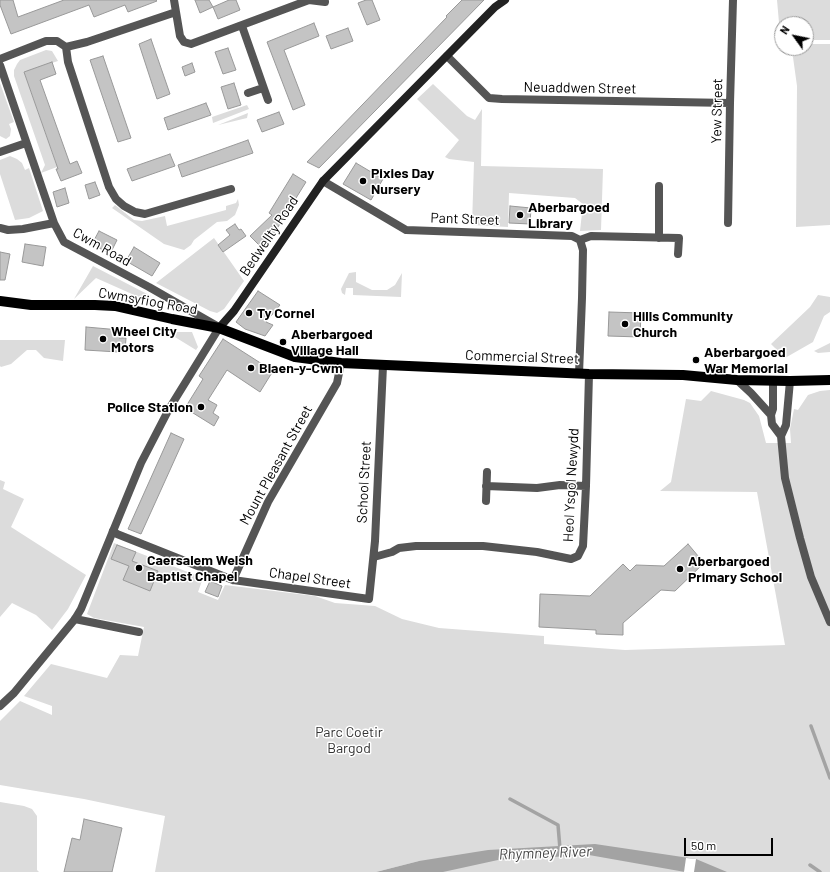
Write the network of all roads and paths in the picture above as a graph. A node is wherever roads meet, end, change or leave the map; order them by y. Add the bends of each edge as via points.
1 (174, 0) edge
2 (505, 0) edge
3 (734, 0) edge
4 (325, 2) dead end
5 (176, 12) junction
6 (242, 26) junction
7 (66, 47) junction
8 (447, 56) junction
9 (0, 59) edge
10 (0, 65) edge
11 (263, 88) junction
12 (248, 93) dead end
13 (268, 100) dead end
14 (730, 104) junction
15 (26, 143) junction
16 (0, 152) edge
17 (323, 181) junction
18 (659, 186) dead end
19 (231, 189) dead end
20 (54, 223) junction
21 (728, 223) dead end
22 (0, 228) edge
23 (659, 238) junction
24 (580, 240) junction
25 (678, 254) dead end
26 (0, 301) edge
27 (219, 328) junction
28 (341, 363) junction
29 (383, 366) junction
30 (584, 374) junction
31 (737, 380) junction
32 (830, 380) edge
33 (773, 381) junction
34 (790, 381) junction
35 (771, 415) junction
36 (781, 436) junction
37 (487, 472) dead end
38 (486, 486) junction
39 (586, 486) junction
40 (486, 502) dead end
41 (113, 531) junction
42 (374, 557) junction
43 (233, 580) junction
44 (369, 599) joint
45 (75, 619) junction
46 (830, 622) edge
47 (139, 632) dead end
48 (0, 706) edge

1 - 5 street
2 - 8 main road, Bedwellty Road
3 - 14 street, Yew Street
4 - 6 street via 309,0
5 - 6 street via 180,36 184,42 191,44
5 - 7 street
6 - 11 street
7 - 9 street via 57,41 46,41
7 - 19 street via 68,62 109,187 124,206 134,212 145,214
8 - 14 street, Neuaddwen Street via 489,98
8 - 17 main road, Bedwellty Road
10 - 15 street, Cwm Road
11 - 12 street
11 - 13 street
14 - 21 street, Yew Street
15 - 16 street
15 - 20 street, Cwm Road
17 - 24 street, Pant Street via 406,230 572,236
17 - 27 main road, Bedwellty Road via 234,311
18 - 23 street
20 - 22 street via 23,229
20 - 27 street, Cwm Road via 68,245 149,287
23 - 24 street via 591,236
23 - 25 street via 679,238
24 - 30 street
26 - 27 main road, Cwmsyfiog Road via 31,305 115,306
27 - 28 main road, Commercial Street via 295,357
27 - 41 street, Bedwellty Road via 169,409 141,463
28 - 29 main road, Commercial Street
28 - 43 street, Mount Pleasant Street via 337,383 268,502
29 - 30 main road, Commercial Street
29 - 42 street, School Street
30 - 31 main road, Commercial Street via 682,375
30 - 39 street, Heol Ysgol Newydd
31 - 33 main road, Commercial Street
31 - 35 street
32 - 34 main road, Commercial Street
33 - 34 main road, Commercial Street
33 - 35 street
34 - 36 street via 786,425
35 - 36 street via 772,424
36 - 46 street via 785,478 800,538 811,577
37 - 38 street
38 - 39 street
38 - 40 street
39 - 42 street, Heol Ysgol Newydd via 582,546 578,556 570,559 537,552 483,546 416,546 399,548
41 - 43 street, Chapel Street
41 - 45 street, Bedwellty Road
42 - 44 street, School Street
43 - 44 street, Chapel Street
45 - 47 street
45 - 48 street, Bedwellty Road via 14,693

